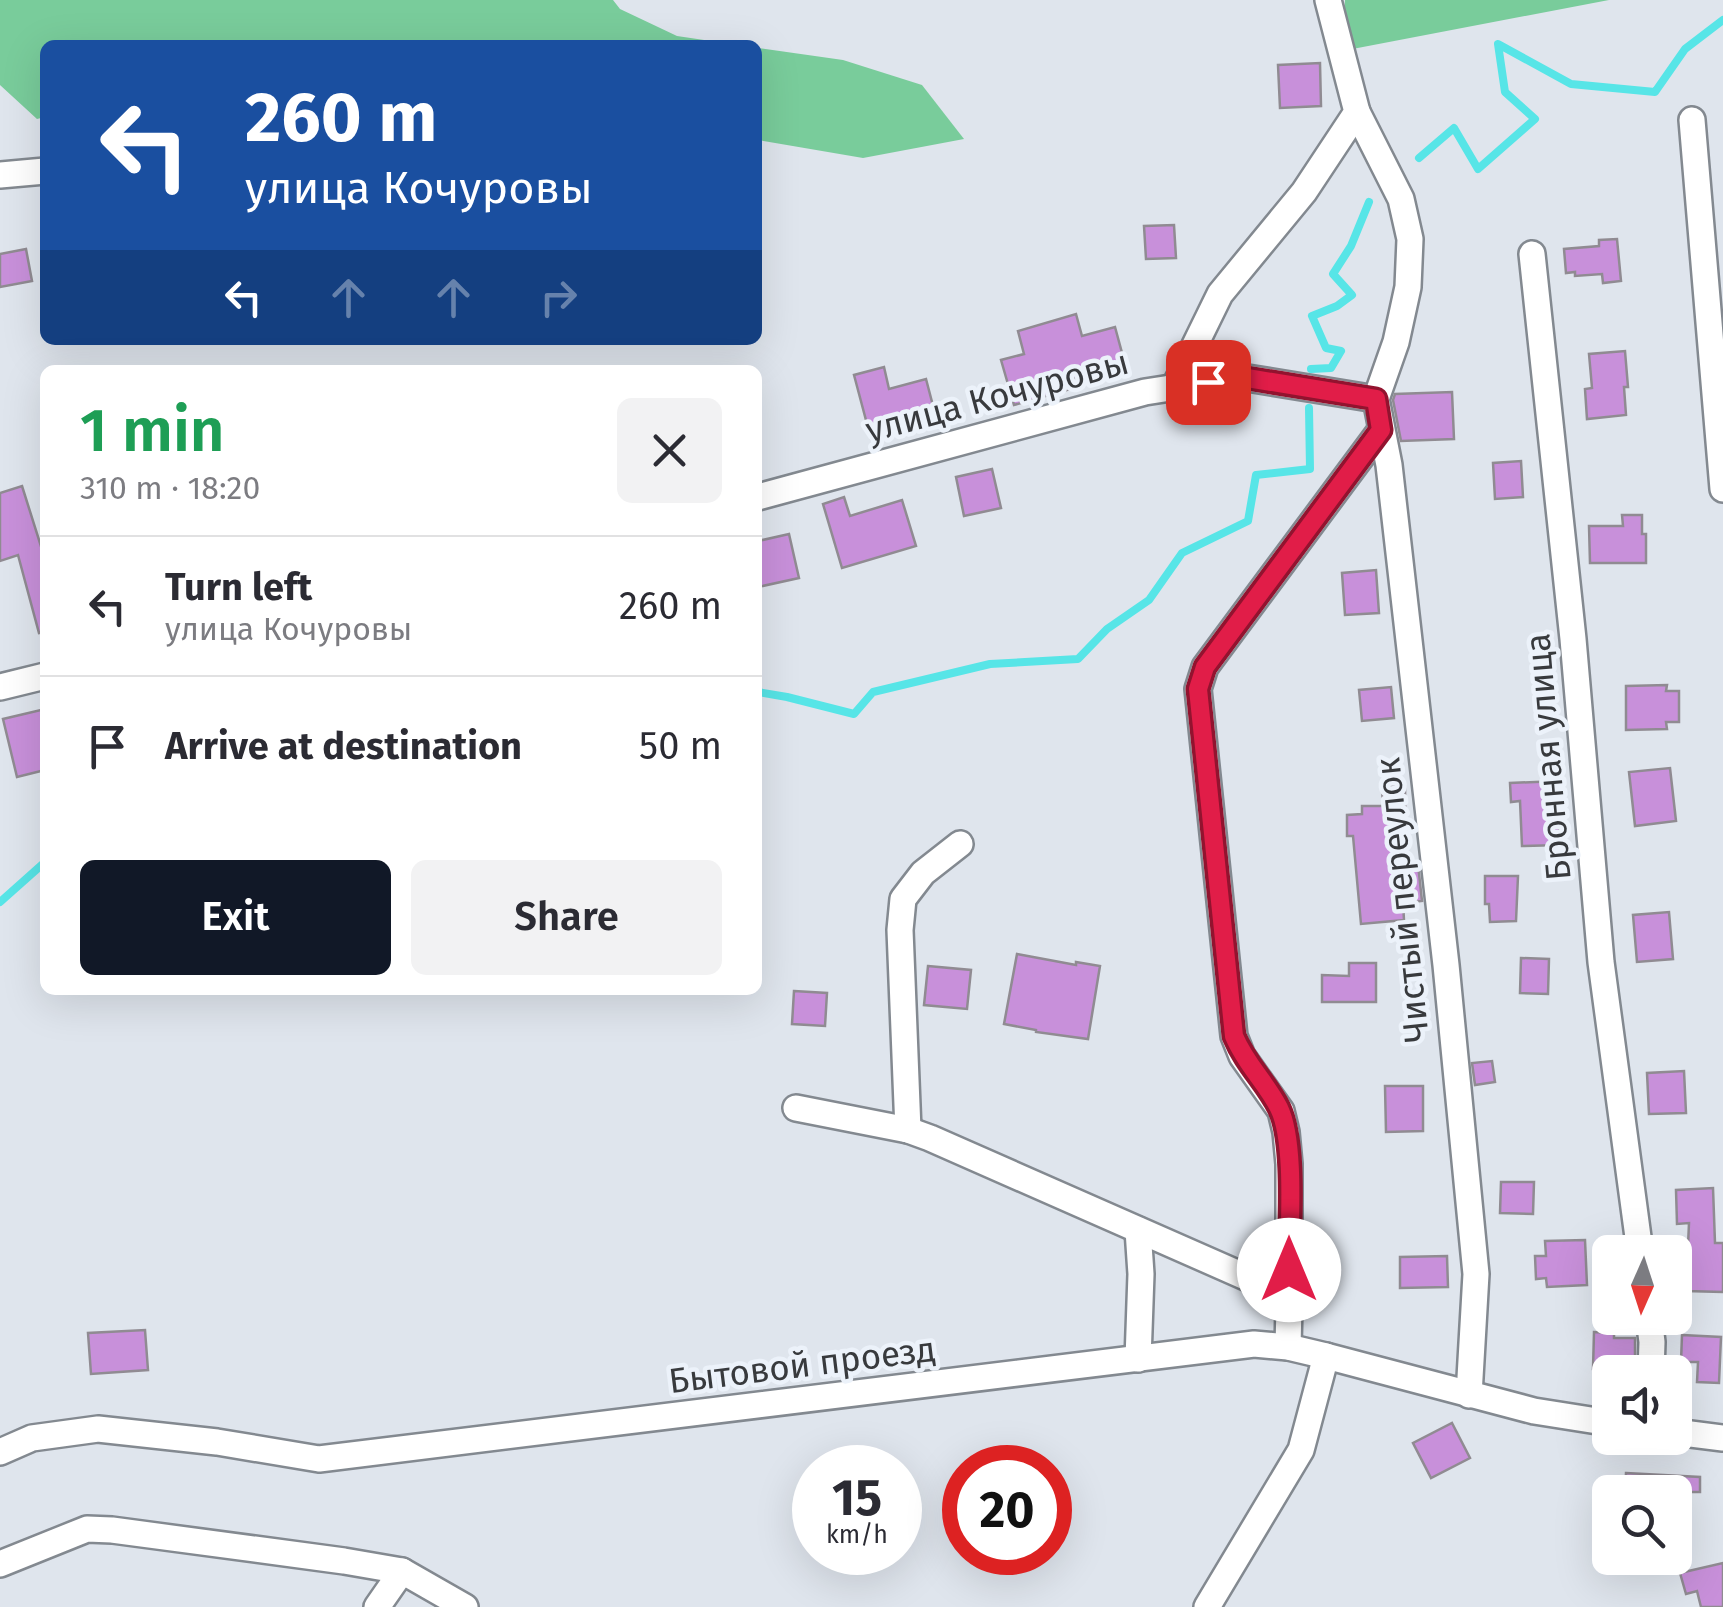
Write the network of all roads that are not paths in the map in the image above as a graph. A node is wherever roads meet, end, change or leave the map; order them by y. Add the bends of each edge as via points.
1 (1328, 0) edge
2 (1357, 112) junction
3 (1692, 120) dead end
4 (40, 171) edge
5 (0, 175) edge
6 (1532, 254) dead end
7 (1174, 388) junction
8 (1376, 399) junction
9 (1381, 430) junction
10 (1723, 489) edge
11 (762, 496) edge
12 (40, 677) edge
13 (0, 687) edge
14 (960, 844) dead end
15 (796, 1108) dead end
16 (908, 1130) junction
17 (1138, 1230) junction
18 (1638, 1235) edge
19 (1289, 1306) junction
20 (1288, 1347) junction
21 (1326, 1356) junction
22 (1138, 1359) junction
23 (1470, 1394) junction
24 (1592, 1420) edge
25 (1692, 1434) edge
26 (1723, 1439) edge
27 (0, 1452) edge
28 (0, 1564) edge
29 (402, 1571) junction
30 (377, 1607) edge
31 (464, 1607) edge
32 (1207, 1607) edge

1 - 2 street
2 - 7 street via 1304,192 1220,294
2 - 8 street via 1400,199 1410,238 1408,287
3 - 10 street
4 - 5 street
6 - 18 street, Бронная улица via 1601,962
7 - 8 street, улица Кочуровы via 1241,377
7 - 11 street, улица Кочуровы
8 - 9 street, Чистый переулок
9 - 19 street via 1205,667 1198,689 1234,1036 1286,1132
9 - 23 street, Чистый переулок via 1476,1274
12 - 13 street
14 - 16 street via 923,872 903,898
15 - 16 street
16 - 17 street
17 - 19 street via 1248,1278
17 - 22 street
19 - 20 street
20 - 21 street, Бытовой проезд
20 - 22 street, Бытовой проезд via 1254,1344
21 - 23 street, Бытовой проезд
21 - 32 street via 1301,1450
22 - 27 street, Бытовой проезд via 319,1459 98,1429 32,1438
23 - 24 street, Бытовой проезд
25 - 26 street
28 - 29 street via 88,1528
29 - 30 street
29 - 31 street

